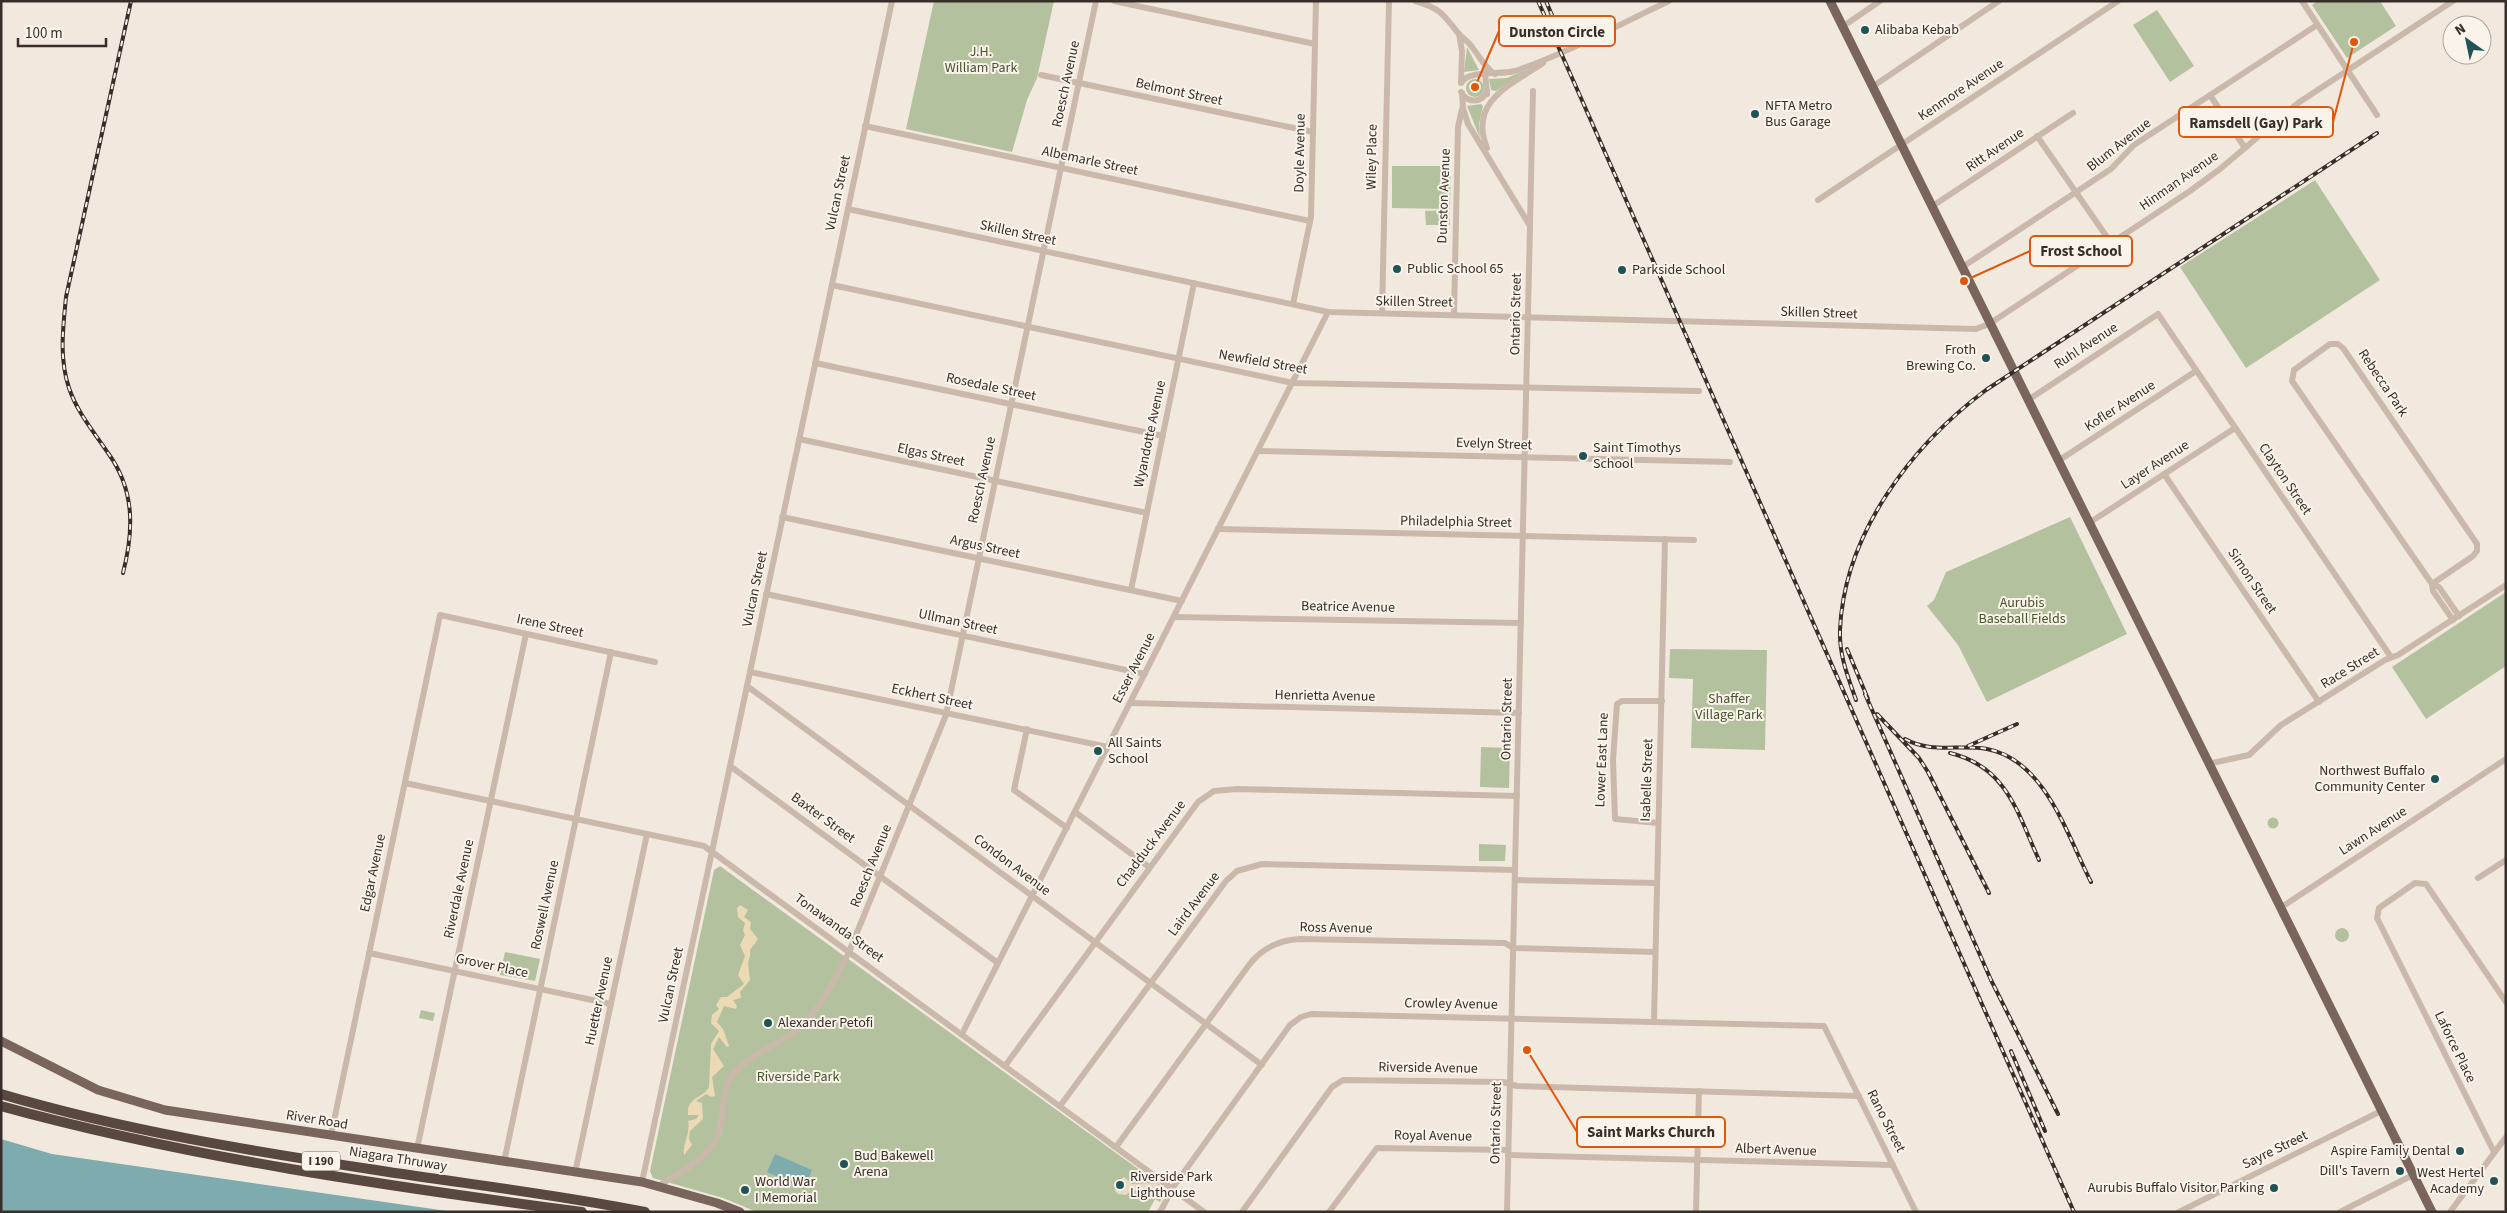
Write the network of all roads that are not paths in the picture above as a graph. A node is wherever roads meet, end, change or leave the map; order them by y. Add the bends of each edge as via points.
1 (892, 1) edge
2 (1096, 1) edge
3 (1114, 1) edge
4 (1316, 1) edge
5 (1388, 1) edge
6 (1415, 1) edge
7 (1669, 1) edge
8 (1830, 1) edge
9 (1880, 1) edge
10 (1999, 1) edge
11 (2118, 1) edge
12 (2453, 1) edge
13 (2303, 2) edge
14 (2317, 25) junction
15 (1842, 27) junction
16 (1459, 34) junction
17 (1315, 44) junction
18 (1548, 59) junction
19 (2347, 70) junction
20 (1485, 73) junction
21 (1041, 75) dead end
22 (1462, 82) junction
23 (1079, 83) junction
24 (1872, 88) junction
25 (1533, 90) dead end
26 (1462, 92) junction
27 (2210, 95) junction
28 (1487, 98) junction
29 (1462, 108) junction
30 (2073, 113) dead end
31 (2376, 115) dead end
32 (865, 126) junction
33 (1313, 132) junction
34 (2037, 136) junction
35 (1900, 146) junction
36 (2245, 148) junction
37 (1061, 168) junction
38 (1495, 168) junction
39 (2076, 192) junction
40 (1818, 200) dead end
41 (1931, 207) junction
42 (848, 209) junction
43 (1310, 221) junction
44 (1530, 226) junction
45 (2111, 244) junction
46 (1044, 251) junction
47 (1961, 268) junction
48 (1194, 283) junction
49 (832, 285) junction
50 (1293, 304) junction
51 (1328, 312) junction
52 (1382, 313) junction
53 (2158, 314) joint
54 (1454, 315) junction
55 (1529, 318) junction
56 (1989, 324) junction
57 (1028, 327) junction
58 (1179, 358) junction
59 (815, 362) junction
60 (2196, 371) junction
61 (1293, 382) junction
62 (1527, 387) junction
63 (1699, 391) dead end
64 (2028, 400) junction
65 (1011, 404) junction
66 (2235, 428) junction
67 (1163, 436) junction
68 (799, 440) junction
69 (1258, 451) junction
70 (1526, 458) junction
71 (1730, 462) dead end
72 (2058, 462) junction
73 (2164, 474) junction
74 (995, 482) junction
75 (1147, 513) junction
76 (782, 517) junction
77 (2088, 523) junction
78 (1218, 529) junction
79 (1524, 537) junction
80 (1666, 539) junction
81 (1694, 540) dead end
82 (978, 558) junction
83 (2432, 584) junction
84 (2506, 585) edge
85 (1131, 590) junction
86 (766, 594) junction
87 (1182, 601) junction
88 (440, 615) joint
89 (2459, 616) junction
90 (1174, 617) junction
91 (2452, 620) junction
92 (1521, 623) junction
93 (526, 634) junction
94 (962, 636) junction
95 (611, 652) junction
96 (2391, 657) junction
97 (655, 662) dead end
98 (750, 672) junction
99 (1145, 674) junction
100 (747, 686) junction
101 (1662, 702) junction
102 (2319, 702) junction
103 (1130, 703) junction
104 (946, 713) junction
105 (1519, 713) junction
106 (1026, 729) junction
107 (1108, 747) junction
108 (2506, 759) edge
109 (2208, 764) junction
110 (730, 766) junction
111 (405, 783) junction
112 (1517, 796) junction
113 (490, 801) junction
114 (909, 805) junction
115 (1075, 812) junction
116 (576, 819) junction
117 (1658, 823) junction
118 (1067, 828) junction
119 (647, 834) junction
120 (712, 851) junction
121 (2506, 860) edge
122 (1149, 867) junction
123 (1515, 870) junction
124 (880, 876) junction
125 (2478, 878) dead end
126 (1515, 880) junction
127 (1657, 883) junction
128 (1032, 896) junction
129 (2280, 908) junction
130 (1094, 942) junction
131 (1513, 948) junction
132 (850, 952) junction
133 (1655, 952) junction
134 (369, 953) junction
135 (998, 962) junction
136 (455, 971) junction
137 (1150, 984) junction
138 (540, 989) junction
139 (2506, 1002) edge
140 (611, 1004) junction
141 (1511, 1017) junction
142 (1654, 1021) junction
143 (1206, 1024) junction
144 (962, 1034) junction
145 (1, 1041) edge
146 (1832, 1042) joint
147 (1262, 1065) junction
148 (1005, 1066) junction
149 (1510, 1084) junction
150 (1699, 1091) junction
151 (1, 1094) edge
152 (1859, 1096) junction
153 (1, 1106) edge
154 (1060, 1106) junction
155 (2381, 1111) junction
156 (331, 1136) junction
157 (2506, 1137) edge
158 (1116, 1147) junction
159 (417, 1149) junction
160 (1508, 1152) junction
161 (2494, 1152) junction
162 (1698, 1160) junction
163 (504, 1162) junction
164 (1893, 1165) junction
165 (575, 1173) junction
166 (2413, 1175) junction
167 (642, 1182) junction
168 (658, 1186) junction
169 (1172, 1188) junction
170 (2344, 1211) edge
171 (582, 1212) edge
172 (645, 1212) edge
173 (740, 1212) edge
174 (1160, 1212) edge
175 (1204, 1212) edge
176 (1242, 1212) edge
177 (1330, 1212) edge
178 (1507, 1212) edge
179 (1696, 1212) edge
180 (1916, 1212) edge
181 (2179, 1212) edge
182 (2432, 1212) edge
183 (2450, 1212) edge

1 - 32 street, Vulcan Street
2 - 23 street, Roesch Avenue
3 - 17 street
4 - 17 street, Doyle Avenue
5 - 52 street, Wiley Place
6 - 16 street via 1442,12
7 - 18 street
8 - 15 main road
9 - 15 street
10 - 24 street
11 - 35 street, Kenmore Avenue
12 - 19 street, Hinman Avenue
13 - 14 street
14 - 19 street
14 - 27 street, Blum Avenue
15 - 24 main road
16 - 20 street via 1471,45
16 - 22 street
17 - 33 street, Doyle Avenue
18 - 20 street via 1517,70
18 - 28 street
19 - 31 street
19 - 36 street, Hinman Avenue via 2282,114
20 - 22 street via 1472,74
20 - 28 street
21 - 23 street, Belmont Street
22 - 26 street
23 - 33 street, Belmont Street
23 - 37 street, Roesch Avenue
24 - 35 main road
25 - 44 street, Ontario Street
26 - 28 street via 1467,99
26 - 29 street
27 - 36 street
27 - 39 street, Blum Avenue via 2127,150 2112,169
28 - 38 street via 1482,130
29 - 38 street
29 - 54 street, Dunston Avenue via 1458,127
30 - 34 street, Ritt Avenue
32 - 37 street, Albemarle Street
32 - 42 street, Vulcan Street
33 - 43 street, Doyle Avenue
34 - 39 street
34 - 41 street, Ritt Avenue
35 - 40 street, Kenmore Avenue
35 - 41 main road
36 - 45 street, Hinman Avenue via 2213,175
37 - 43 street, Albemarle Street
37 - 46 street, Roesch Avenue
38 - 44 street
39 - 45 street
39 - 47 street, Blum Avenue
41 - 47 main road
42 - 46 street, Skillen Street
42 - 49 street, Vulcan Street
43 - 50 street, Doyle Avenue
44 - 55 street, Ontario Street
45 - 56 street, Hinman Avenue
46 - 48 street, Skillen Street
46 - 57 street, Roesch Avenue
47 - 56 main road
48 - 50 street, Skillen Street
48 - 58 street, Wyandotte Avenue
49 - 57 street, Newfield Street
49 - 59 street, Vulcan Street
50 - 51 street, Skillen Street
51 - 52 street, Skillen Street
51 - 61 street, Esser Avenue
52 - 54 street, Skillen Street
53 - 60 street, Clayton Street
53 - 64 street, Ruhl Avenue
54 - 55 street, Skillen Street
55 - 56 street, Skillen Street via 1937,330 1969,330
55 - 62 street, Ontario Street
56 - 64 main road
57 - 58 street, Newfield Street
57 - 65 street, Roesch Avenue
58 - 61 street, Newfield Street
58 - 67 street, Wyandotte Avenue
59 - 65 street, Rosedale Street
59 - 68 street, Vulcan Street
60 - 66 street, Clayton Street
60 - 72 street, Kofler Avenue
61 - 62 street, Newfield Street
61 - 69 street, Esser Avenue
62 - 63 street, Newfield Street
62 - 70 street, Ontario Street
64 - 72 main road
65 - 67 street, Rosedale Street
65 - 74 street, Roesch Avenue
66 - 73 street, Layer Avenue
66 - 96 street, Clayton Street
67 - 75 street, Wyandotte Avenue
68 - 74 street, Elgas Street
68 - 76 street, Vulcan Street
69 - 70 street, Evelyn Street
69 - 78 street, Esser Avenue
70 - 71 street, Evelyn Street
70 - 79 street, Ontario Street
72 - 77 main road
73 - 77 street, Layer Avenue
73 - 102 street, Simon Street
74 - 75 street, Elgas Street
74 - 82 street, Roesch Avenue
75 - 85 street, Wyandotte Avenue
76 - 82 street, Argus Street
76 - 86 street, Vulcan Street
77 - 109 main road
78 - 79 street, Philadelphia Street
78 - 87 street, Esser Avenue
79 - 80 street, Philadelphia Street
79 - 92 street, Ontario Street
80 - 81 street, Philadelphia Street
80 - 101 street, Isabelle Street
82 - 85 street, Argus Street
82 - 94 street, Roesch Avenue
83 - 83 street, Rebecca Park via 2292,381 2294,370 2330,344 2343,348 2477,544 2473,556
83 - 89 street, Rebecca Park via 2440,587
83 - 91 street, Rebecca Park via 2433,591
84 - 89 street, Race Street
85 - 87 street, Argus Street
86 - 94 street, Ullman Street
86 - 98 street, Vulcan Street
87 - 90 street, Esser Avenue
88 - 93 street, Irene Street
88 - 111 street, Edgar Avenue
89 - 91 street, Race Street
90 - 92 street, Beatrice Avenue
90 - 99 street, Esser Avenue
91 - 96 street, Race Street
92 - 105 street, Ontario Street
93 - 95 street, Irene Street
93 - 113 street, Riverdale Avenue
94 - 99 street, Ullman Street
94 - 104 street, Roesch Avenue
95 - 97 street, Irene Street
95 - 116 street, Roswell Avenue
96 - 102 street, Race Street
98 - 100 street, Vulcan Street
98 - 104 street, Eckhert Street
99 - 103 street, Esser Avenue
100 - 110 street, Vulcan Street
100 - 114 street, Condon Avenue
101 - 117 street, Isabelle Street
101 - 117 street, Lower East Lane via 1619,702 1613,760 1615,819
102 - 109 street, Race Street via 2281,725 2250,755
103 - 105 street, Henrietta Avenue
103 - 107 street, Esser Avenue
104 - 106 street, Eckhert Street
104 - 114 street, Roesch Avenue
105 - 112 street, Ontario Street
106 - 107 street, Eckhert Street
106 - 118 street via 1014,790
107 - 115 street, Esser Avenue
108 - 129 street, Lawn Avenue
109 - 129 main road
110 - 120 street, Vulcan Street
110 - 124 street, Baxter Street
111 - 113 street, Tonawanda Street
111 - 134 street, Edgar Avenue
112 - 122 street, Chadduck Avenue via 1220,789 1198,802
112 - 123 street, Ontario Street
113 - 116 street, Tonawanda Street
113 - 136 street, Riverdale Avenue
114 - 124 street, Roesch Avenue
114 - 128 street, Condon Avenue
115 - 118 street, Esser Avenue
115 - 122 street
116 - 119 street, Tonawanda Street
116 - 138 street, Roswell Avenue
117 - 127 street, Isabelle Street
118 - 128 street, Esser Avenue
119 - 120 street, Tonawanda Street via 704,846
119 - 140 street, Huetter Avenue
120 - 132 street, Tonawanda Street
120 - 167 street, Vulcan Street
121 - 125 street
122 - 130 street, Chadduck Avenue
123 - 126 street, Ontario Street
123 - 137 street, Laird Avenue via 1262,864 1246,867 1226,881
124 - 132 street, Roesch Avenue
124 - 135 street, Baxter Street
126 - 127 street
126 - 131 street, Ontario Street
127 - 133 street, Isabelle Street
128 - 130 street, Condon Avenue
128 - 135 street, Esser Avenue
129 - 155 main road
130 - 137 street, Condon Avenue
130 - 148 street, Chadduck Avenue
131 - 133 street, Ross Avenue
131 - 141 street, Ontario Street
131 - 143 street, Ross Avenue via 1505,944 1284,941 1254,958
132 - 144 street, Tonawanda Street
132 - 168 street, Roesch Avenue via 831,986 802,1024 754,1055 732,1075 724,1094 720,1129 715,1141 685,1170
133 - 142 street, Isabelle Street
134 - 136 street, Grover Place
134 - 156 street, Edgar Avenue
135 - 144 street, Esser Avenue
136 - 138 street, Grover Place
136 - 159 street, Riverdale Avenue
137 - 143 street, Condon Avenue
137 - 154 street, Laird Avenue
138 - 140 street, Grover Place
138 - 163 street, Roswell Avenue
139 - 161 street, Laforce Place via 2428,886 2415,883 2379,908 2377,918
140 - 165 street, Huetter Avenue
141 - 142 street, Crowley Avenue
141 - 147 street, Crowley Avenue via 1311,1014 1290,1025
141 - 149 street, Ontario Street
142 - 146 street, Crowley Avenue via 1824,1026
143 - 147 street, Condon Avenue
143 - 158 street, Ross Avenue
144 - 148 street, Tonawanda Street
145 - 156 main road, River Road via 71,1078 130,1101 165,1110
146 - 152 street, Rano Street
147 - 169 street, Crowley Avenue
148 - 154 street, Tonawanda Street
149 - 150 street, Riverside Avenue
149 - 160 street, Ontario Street
149 - 176 street, Riverside Avenue via 1348,1079 1337,1082
150 - 152 street, Riverside Avenue
150 - 162 street
151 - 172 highway, Niagara Thruway / I 190 via 188,1138
152 - 164 street, Rano Street
153 - 171 highway, Niagara Thruway / I 190 via 81,1128 306,1171
154 - 158 street, Tonawanda Street
155 - 166 main road
155 - 181 street, Sayre Street
156 - 159 main road, River Road
157 - 161 street
158 - 169 street, Tonawanda Street
159 - 163 main road, River Road
160 - 162 street, Albert Avenue
160 - 177 street, Royal Avenue via 1377,1148
160 - 178 street, Ontario Street
161 - 183 street
162 - 164 street, Albert Avenue
162 - 179 street
163 - 165 main road, River Road
164 - 180 street, Rano Street
165 - 167 main road, River Road
166 - 170 street
166 - 182 main road
167 - 168 main road, River Road
168 - 173 main road, River Road
169 - 174 street, Crowley Avenue
169 - 175 street, Tonawanda Street

